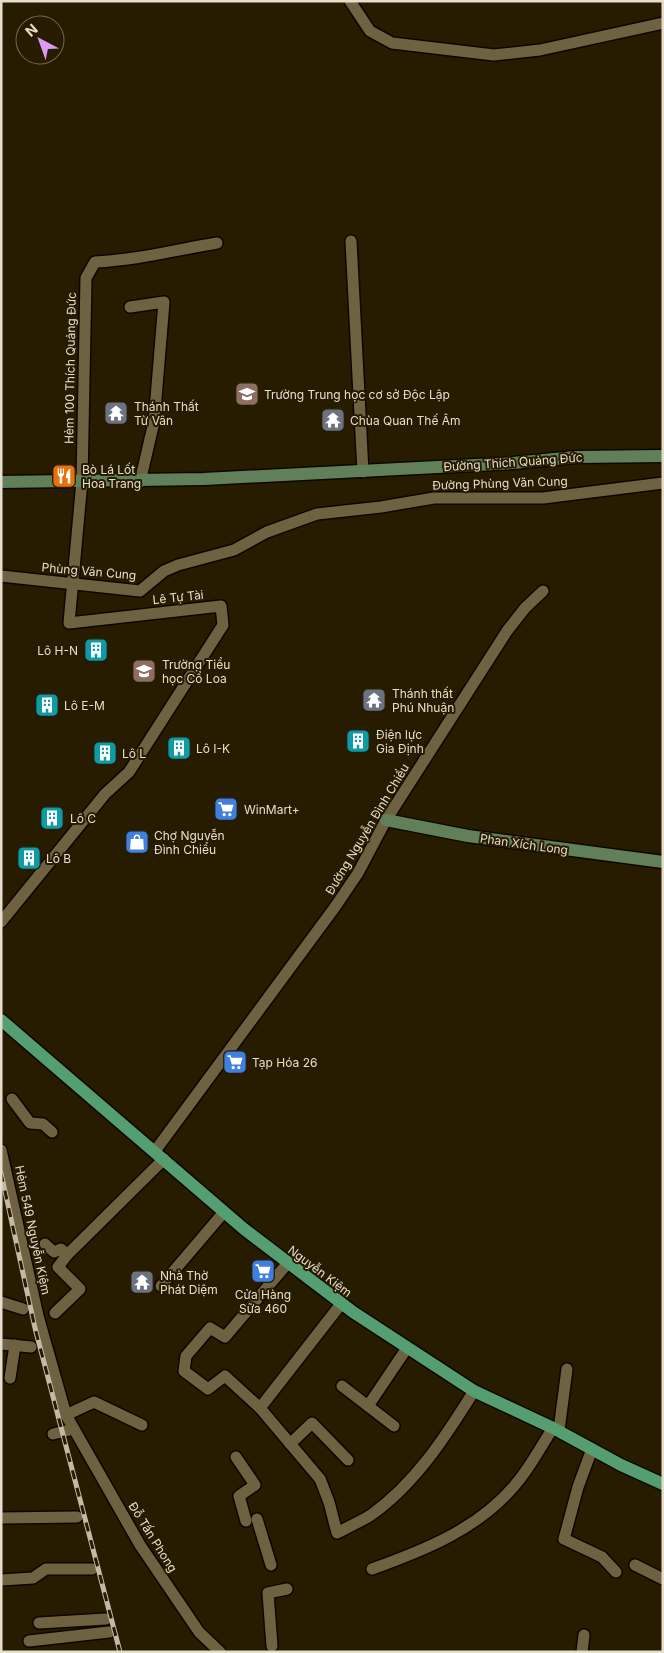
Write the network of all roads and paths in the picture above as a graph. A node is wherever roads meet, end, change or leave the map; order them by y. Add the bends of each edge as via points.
1 (350, 1) edge
2 (663, 22) edge
3 (351, 241) dead end
4 (217, 243) dead end
5 (130, 306) dead end
6 (663, 456) edge
7 (363, 472) junction
8 (82, 481) junction
9 (1, 482) edge
10 (140, 482) junction
11 (663, 483) edge
12 (337, 512) joint
13 (1, 576) edge
14 (72, 584) junction
15 (543, 591) dead end
16 (386, 820) junction
17 (663, 862) edge
18 (1, 922) edge
19 (1, 1020) edge
20 (12, 1100) dead end
21 (52, 1132) dead end
22 (1, 1150) edge
23 (159, 1155) junction
24 (224, 1212) junction
25 (45, 1244) dead end
26 (67, 1255) junction
27 (287, 1264) junction
28 (161, 1286) dead end
29 (1, 1302) edge
30 (341, 1304) junction
31 (23, 1309) dead end
32 (55, 1313) dead end
33 (38, 1316) joint
34 (1, 1344) edge
35 (15, 1345) junction
36 (31, 1347) dead end
37 (407, 1348) junction
38 (567, 1369) dead end
39 (10, 1378) dead end
40 (342, 1386) dead end
41 (474, 1391) junction
42 (368, 1406) junction
43 (260, 1408) junction
44 (66, 1415) junction
45 (142, 1425) dead end
46 (394, 1426) dead end
47 (74, 1429) junction
48 (556, 1429) junction
49 (53, 1434) dead end
50 (290, 1444) junction
51 (592, 1449) junction
52 (236, 1457) dead end
53 (348, 1460) dead end
54 (663, 1484) edge
55 (76, 1516) dead end
56 (1, 1518) edge
57 (271, 1565) dead end
58 (635, 1566) dead end
59 (92, 1568) dead end
60 (372, 1569) dead end
61 (616, 1572) dead end
62 (663, 1579) edge
63 (1, 1580) edge
64 (287, 1589) dead end
65 (106, 1619) dead end
66 (39, 1623) dead end
67 (109, 1632) dead end
68 (584, 1634) dead end
69 (29, 1641) dead end
70 (272, 1646) dead end
71 (220, 1652) edge
72 (582, 1652) edge

1 - 2 street via 370,31 392,43 494,55 540,50
3 - 7 street
4 - 8 street, Hẻm 100 Thích Quảng Đức via 131,260 95,262 90,270 86,278
5 - 10 street via 164,302 154,422
6 - 7 street, Đường Thích Quảng Đức via 575,456
7 - 10 street, Đường Thích Quảng Đức
8 - 9 street
8 - 10 street
8 - 14 street, Lê Tự Tài
11 - 12 street, Đường Phùng Văn Cung via 543,498 434,498
12 - 14 street, Phùng Văn Cung via 317,514 266,532 234,550 178,565 164,571 140,591
13 - 14 street, Phùng Văn Cung
14 - 18 street, Lê Tự Tài via 69,623 221,606 223,625 129,772 105,794
15 - 16 street, Đường Nguyễn Đình Chiểu via 506,631
16 - 17 street, Phan Xích Long via 468,836
16 - 23 street, Đường Nguyễn Đình Chiểu via 358,873 335,907
19 - 23 main road, Nguyễn Kiệm
20 - 21 street via 30,1124 43,1124
22 - 33 street, Hẻm 549 Nguyễn Kiệm
23 - 24 main road, Nguyễn Kiệm
23 - 26 street, Đường Nguyễn Đình Chiểu
24 - 27 main road, Nguyễn Kiệm
24 - 28 street
25 - 26 street via 54,1252 61,1249
26 - 32 street via 58,1267 80,1289
27 - 30 main road, Nguyễn Kiệm
27 - 43 street via 225,1337 210,1328 186,1356 184,1371 208,1389 226,1376
29 - 31 street
30 - 37 main road, Nguyễn Kiệm
30 - 43 street
33 - 44 street, Đỗ Tấn Phong
34 - 35 street
35 - 36 street
35 - 39 street
37 - 41 main road, Nguyễn Kiệm
37 - 42 street
38 - 48 street
40 - 42 street
41 - 48 main road, Nguyễn Kiệm
41 - 50 street via 439,1447 402,1487 371,1515 336,1533 320,1479
42 - 46 street
43 - 50 street
44 - 45 street via 94,1402
44 - 47 street, Đỗ Tấn Phong
47 - 49 street
47 - 71 street, Đỗ Tấn Phong via 140,1545 199,1632
48 - 51 main road, Nguyễn Kiệm
48 - 60 street via 516,1484 496,1505 455,1534 415,1554
50 - 53 street via 312,1424
51 - 54 main road, Nguyễn Kiệm
51 - 61 street via 564,1539 602,1557
52 - 57 street via 255,1485 238,1496
55 - 56 street
58 - 62 street
59 - 63 street via 46,1569 33,1578
64 - 70 street via 268,1593
65 - 66 street
67 - 69 street
68 - 72 street

